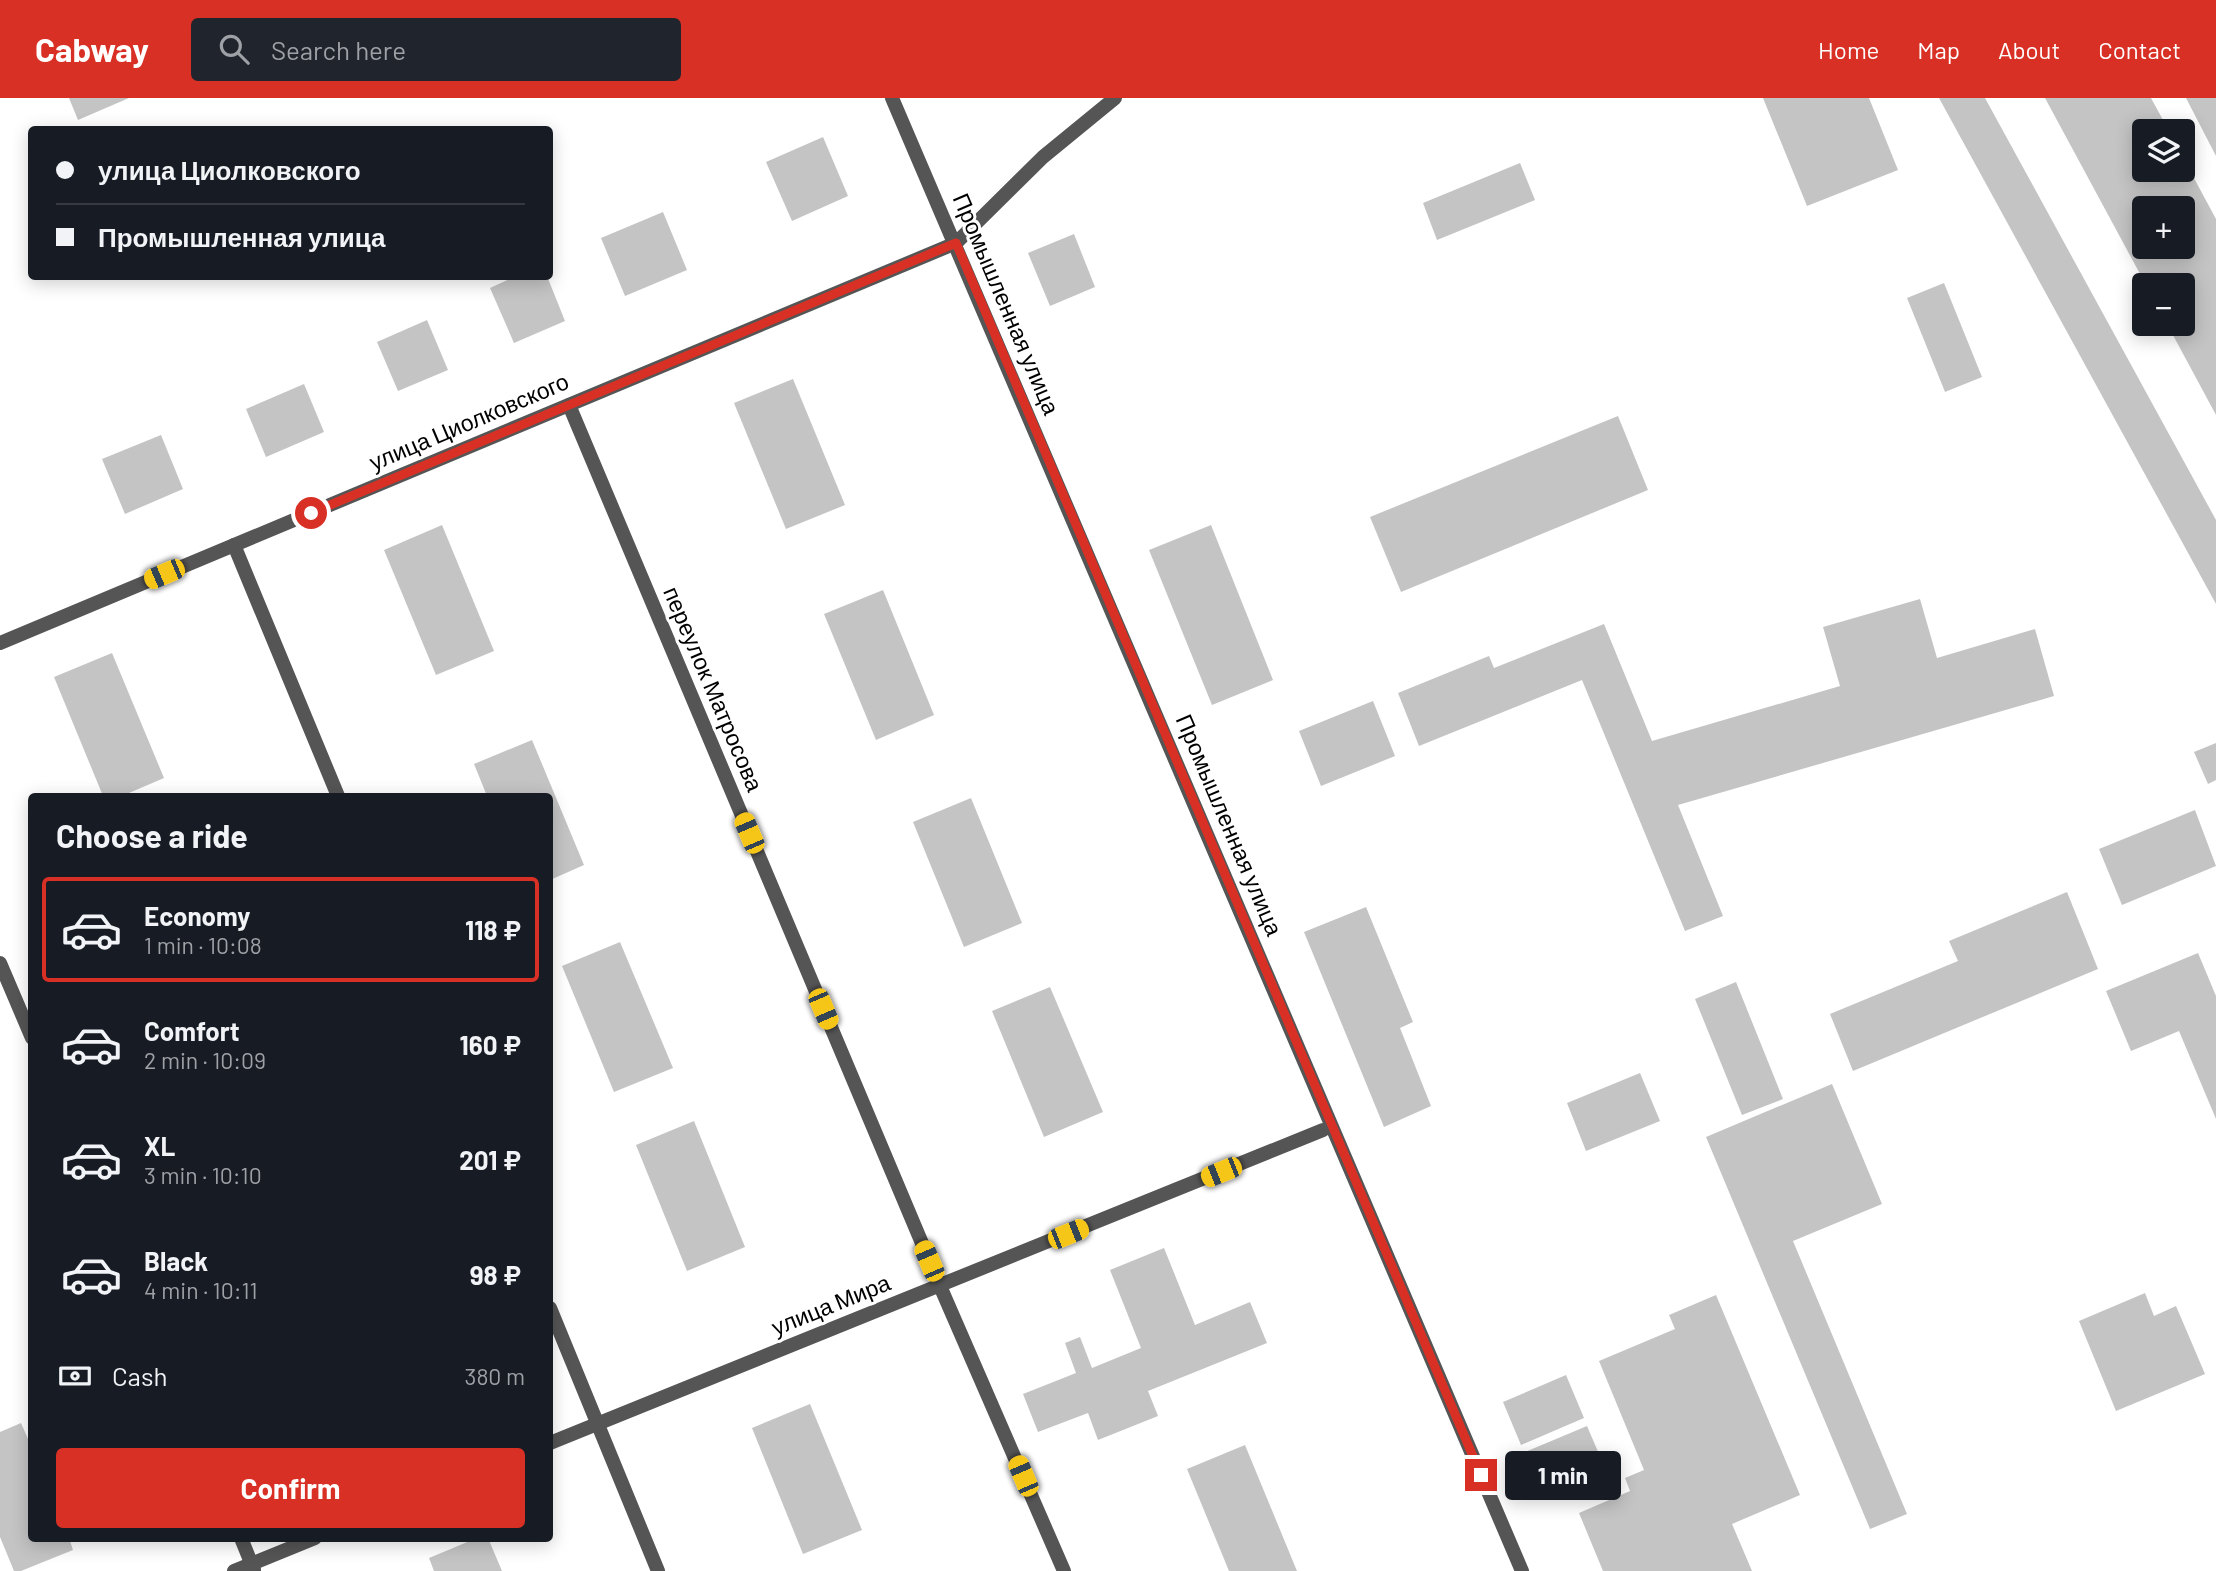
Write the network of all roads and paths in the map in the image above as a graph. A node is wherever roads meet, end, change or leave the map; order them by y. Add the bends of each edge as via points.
1 (892, 98) edge
2 (1115, 98) edge
3 (956, 243) junction
4 (569, 405) junction
5 (234, 545) junction
6 (0, 643) edge
7 (337, 793) edge
8 (0, 962) edge
9 (28, 1028) edge
10 (1323, 1130) dead end
11 (940, 1286) junction
12 (553, 1315) edge
13 (598, 1424) junction
14 (553, 1442) edge
15 (243, 1542) edge
16 (306, 1542) edge
17 (253, 1567) edge
18 (234, 1571) edge
19 (659, 1571) edge
20 (1064, 1571) edge
21 (1522, 1571) edge

1 - 3 street, Промышленная улица
2 - 3 street via 1043,157
3 - 4 street, улица Циолковского
3 - 21 street, Промышленная улица
4 - 5 street, улица Циолковского
4 - 11 street, переулок Матросова
5 - 6 street, улица Циолковского
5 - 7 street
8 - 9 street
10 - 11 street, улица Мира
11 - 13 street, улица Мира
11 - 20 street, переулок Матросова
12 - 13 street
13 - 14 street, улица Мира
13 - 19 street
15 - 17 street
16 - 17 street
17 - 18 street

